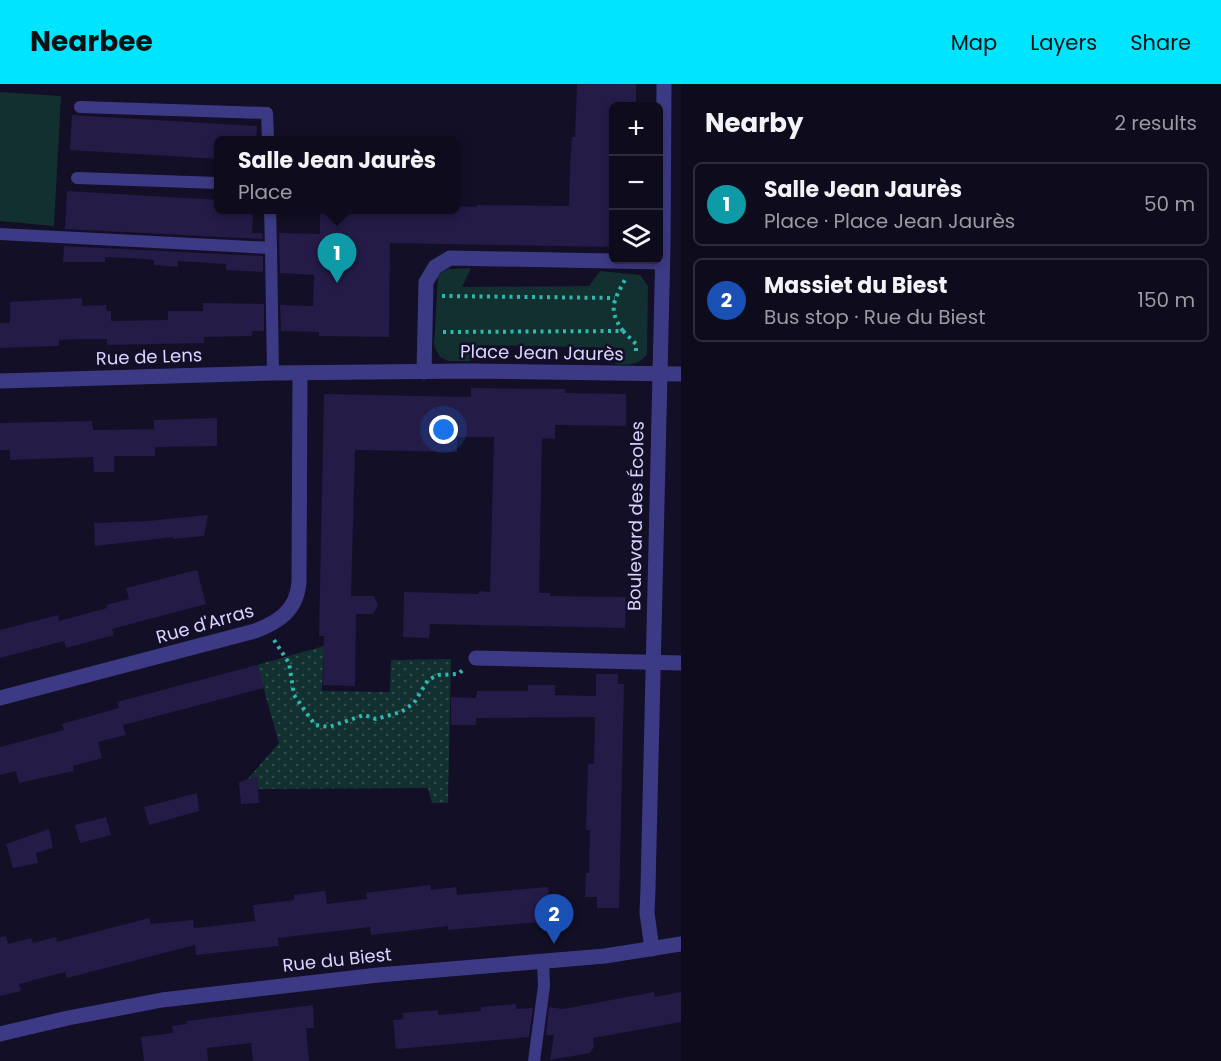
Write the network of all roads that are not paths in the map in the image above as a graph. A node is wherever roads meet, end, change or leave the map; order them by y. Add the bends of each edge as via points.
1 (664, 84) edge
2 (80, 107) dead end
3 (268, 136) edge
4 (77, 178) dead end
5 (214, 183) edge
6 (663, 210) edge
7 (270, 214) edge
8 (0, 234) edge
9 (272, 248) junction
10 (609, 261) edge
11 (662, 264) edge
12 (424, 372) junction
13 (273, 373) junction
14 (300, 373) junction
15 (659, 374) junction
16 (681, 375) edge
17 (0, 381) edge
18 (476, 658) road end
19 (652, 662) junction
20 (681, 663) edge
21 (0, 698) edge
22 (681, 944) edge
23 (652, 949) junction
24 (543, 962) junction
25 (0, 1034) edge
26 (534, 1061) edge

1 - 6 street, Boulevard des Écoles
2 - 3 lane via 267,113
4 - 5 lane
7 - 9 lane
8 - 9 lane
9 - 13 lane
10 - 12 street via 450,258 441,262 426,282
11 - 15 street, Boulevard des Écoles
12 - 14 street, Place Jean Jaurès
12 - 15 street, Place Jean Jaurès
13 - 14 street, Rue de Lens
13 - 17 street, Rue de Lens
14 - 21 street, Rue d'Arras via 298,592 290,610 266,627
15 - 16 street, Place Jean Jaurès
15 - 19 street, Boulevard des Écoles
18 - 19 street
19 - 20 street
19 - 23 street, Boulevard des Écoles via 647,896
22 - 23 street, Rue du Biest
23 - 24 street, Rue du Biest
24 - 25 street, Rue du Biest via 378,975 162,1000
24 - 26 lane via 544,987

